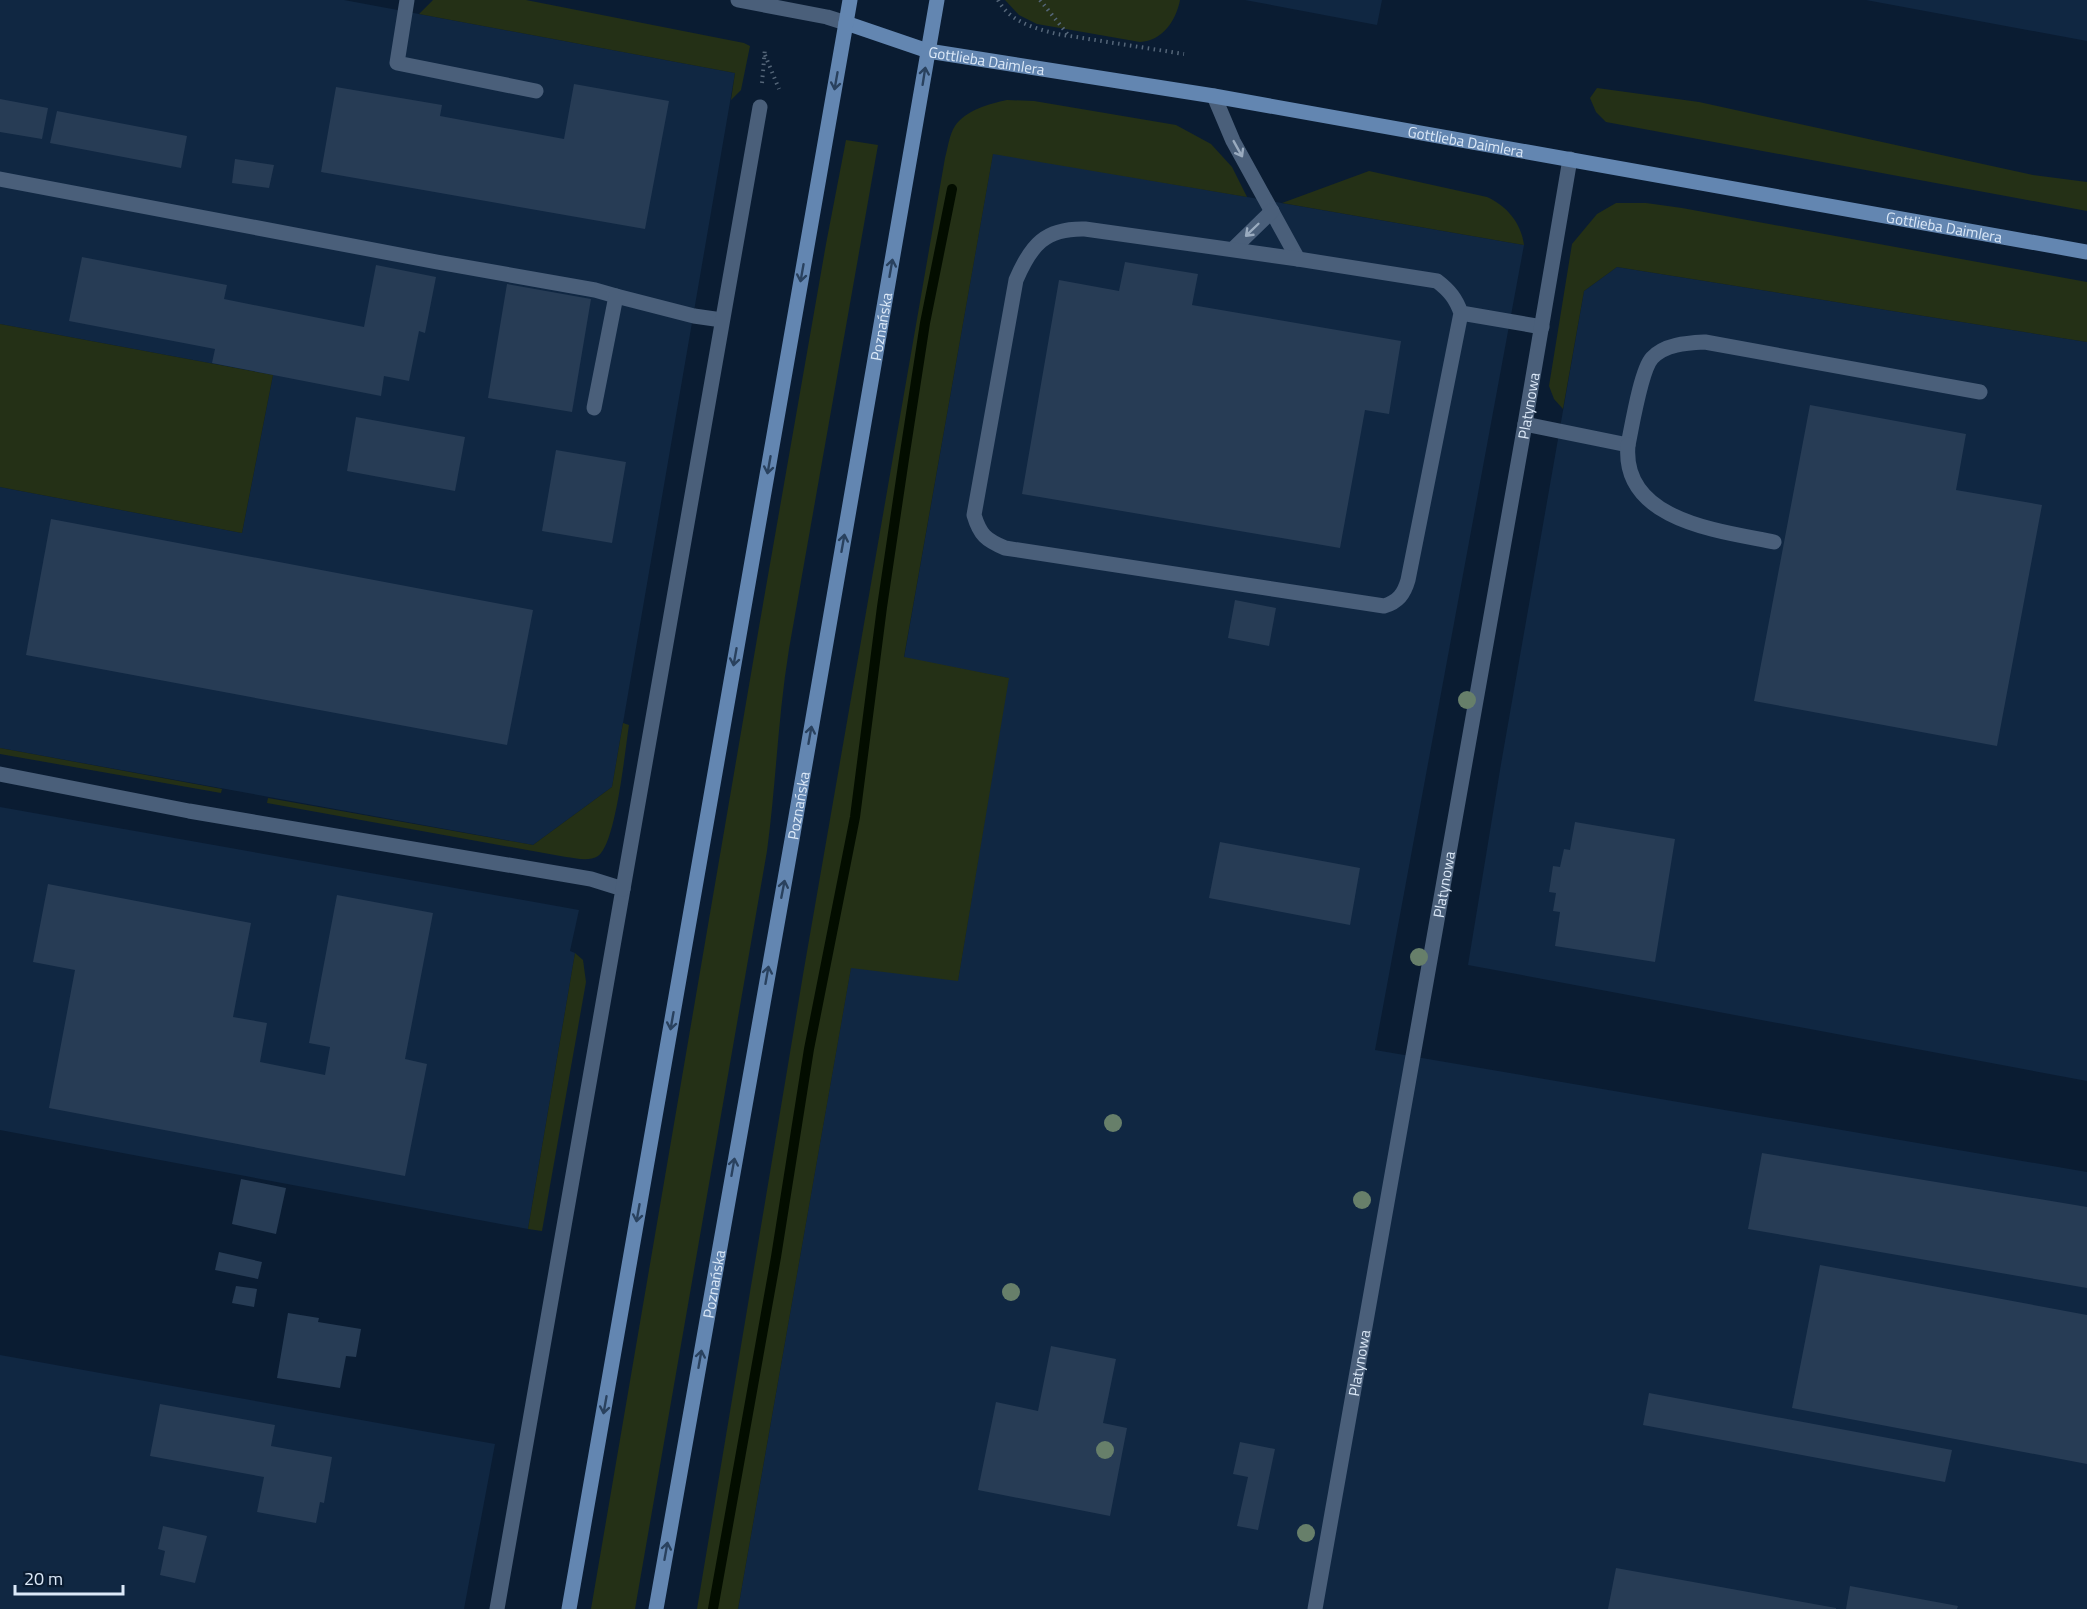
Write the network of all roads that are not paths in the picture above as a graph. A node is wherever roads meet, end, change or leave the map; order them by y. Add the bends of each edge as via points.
1 (407, 0) edge
2 (738, 0) edge
3 (850, 0) edge
4 (937, 0) edge
5 (846, 23) junction
6 (928, 51) junction
7 (536, 91) dead end
8 (1214, 96) junction
9 (760, 107) road end
10 (1570, 159) junction
11 (0, 179) edge
12 (1272, 211) junction
13 (1233, 249) junction
14 (2087, 252) edge
15 (1298, 259) junction
16 (616, 296) junction
17 (1461, 313) junction
18 (722, 320) junction
19 (1542, 327) junction
20 (1980, 392) dead end
21 (594, 408) dead end
22 (1525, 424) junction
23 (1628, 445) junction
24 (1774, 542) dead end
25 (0, 774) edge
26 (623, 889) junction
27 (497, 1609) edge
28 (569, 1609) edge
29 (656, 1609) edge
30 (1315, 1609) edge

1 - 7 street via 397,63
2 - 5 street
3 - 5 main road
4 - 6 main road, Poznańska
5 - 6 main road, Gottlieba Daimlera
5 -> 28 main road
6 - 8 main road, Gottlieba Daimlera
29 -> 6 main road, Poznańska
8 - 10 main road, Gottlieba Daimlera
8 -> 12 street via 1233,141
9 - 18 street
10 - 14 main road, Gottlieba Daimlera
10 - 19 street, Platynowa
11 - 16 street
12 -> 13 street
12 - 15 street
13 - 15 street
13 - 17 street via 1067,228 1052,233 1032,249 1016,279 974,515 978,529 990,542 1005,548 1373,605 1394,604 1406,589
15 - 17 street via 1437,281 1449,290
16 - 18 street
16 - 21 street
17 - 19 street
18 - 26 street
19 - 22 street, Platynowa
20 - 23 street via 1705,342 1684,343 1664,349 1651,359
22 - 23 street
22 - 30 street, Platynowa
23 - 24 street via 1626,459 1631,477 1644,496 1663,510 1681,521
25 - 26 street via 189,811 591,879
26 - 27 street

